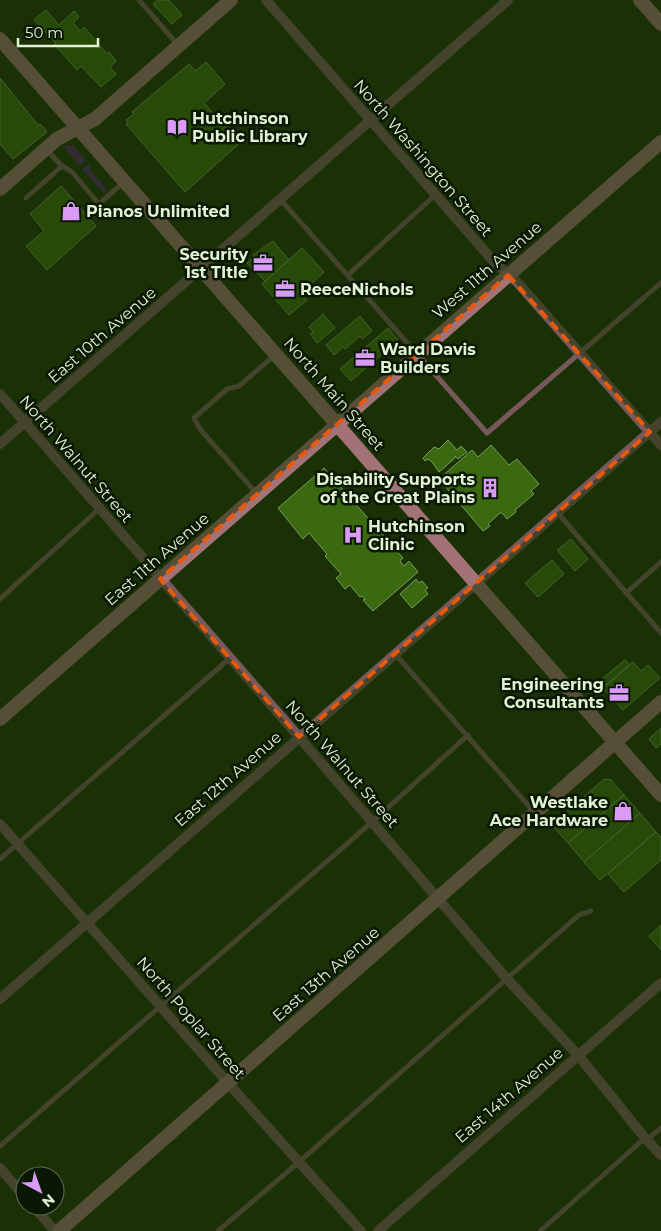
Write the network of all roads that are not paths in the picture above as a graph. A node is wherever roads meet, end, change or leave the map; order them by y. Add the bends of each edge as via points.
1 (139, 0) edge
2 (231, 0) edge
3 (266, 0) edge
4 (508, 0) edge
5 (640, 0) edge
6 (661, 24) edge
7 (0, 39) edge
8 (179, 46) junction
9 (370, 120) junction
10 (78, 128) junction
11 (661, 142) edge
12 (46, 148) junction
13 (62, 166) junction
14 (125, 182) junction
15 (0, 189) edge
16 (436, 194) junction
17 (26, 198) dead end
18 (280, 199) junction
19 (201, 268) junction
20 (348, 275) junction
21 (508, 275) junction
22 (661, 283) edge
23 (580, 353) junction
24 (276, 354) junction
25 (418, 354) junction
26 (0, 394) edge
27 (25, 422) junction
28 (661, 422) edge
29 (337, 424) junction
30 (650, 432) junction
31 (0, 444) edge
32 (661, 445) edge
33 (257, 495) junction
34 (100, 508) junction
35 (557, 512) junction
36 (661, 562) edge
37 (160, 579) junction
38 (476, 583) junction
39 (626, 593) junction
40 (0, 599) edge
41 (661, 633) edge
42 (396, 654) junction
43 (230, 658) junction
44 (661, 702) edge
45 (0, 720) edge
46 (468, 735) junction
47 (299, 737) junction
48 (615, 743) junction
49 (661, 795) edge
50 (535, 813) junction
51 (372, 822) junction
52 (0, 824) edge
53 (17, 844) junction
54 (0, 859) edge
55 (438, 898) junction
56 (591, 911) dead end
57 (87, 923) junction
58 (507, 979) junction
59 (661, 983) edge
60 (0, 999) edge
61 (160, 1006) junction
62 (578, 1055) junction
63 (228, 1083) junction
64 (661, 1128) edge
65 (646, 1139) junction
66 (0, 1146) edge
67 (661, 1155) edge
68 (299, 1162) junction
69 (0, 1168) edge
70 (15, 1185) edge
71 (42, 1216) edge
72 (55, 1231) edge
73 (59, 1231) edge
74 (218, 1231) edge
75 (361, 1231) edge
76 (378, 1231) edge
77 (540, 1231) edge

1 - 8 lane
2 - 8 street
3 - 9 street, North Washington Street
4 - 9 street, East 10th Avenue
5 - 6 street
7 - 10 street, North Main Street
8 - 10 street via 95,119
9 - 16 street, North Washington Street
9 - 18 street, East 10th Avenue
10 - 12 street
10 - 14 street, North Main Street
11 - 21 street, West 11th Avenue
12 - 13 lane
12 - 15 street
13 - 14 lane via 72,172 99,204
13 - 17 lane
14 - 19 street, North Main Street
16 - 20 lane
16 - 21 street, North Washington Street
18 - 19 street, East 10th Avenue
18 - 20 lane
19 - 24 street, North Main Street
19 - 27 street, East 10th Avenue
20 - 25 lane
21 - 23 street, North Washington Street
21 - 25 street, West 11th Avenue
22 - 23 lane
23 - 25 lane via 487,433
23 - 30 street, North Washington Street
24 - 29 street, North Main Street
24 - 33 lane via 194,418 200,430
25 - 29 street, West 11th Avenue
26 - 27 street, North Walnut Street
27 - 31 street, East 10th Avenue
27 - 34 street, North Walnut Street
28 - 30 street, East 12th Avenue
29 - 33 street, East 11th Avenue
29 - 38 street, North Main Street
30 - 32 street, North Washington Street
30 - 35 street, East 12th Avenue
33 - 37 street, East 11th Avenue
34 - 37 street, North Walnut Street
34 - 40 lane
35 - 38 street, East 12th Avenue
35 - 39 lane
36 - 39 lane
37 - 43 street, North Walnut Street
37 - 45 street, East 11th Avenue
38 - 42 street, East 12th Avenue
38 - 48 street, North Main Street
39 - 41 lane
42 - 46 lane
42 - 47 street, East 12th Avenue
43 - 47 street, North Walnut Street
43 - 53 lane
44 - 48 street, East 13th Avenue
46 - 50 lane
46 - 51 lane
47 - 51 street, North Walnut Street
47 - 57 street, East 12th Avenue
48 - 49 street, North Main Street
48 - 50 street, East 13th Avenue
50 - 55 street, East 13th Avenue
51 - 55 street, North Walnut Street
51 - 61 lane
52 - 53 street, North Poplar Street
53 - 54 lane
53 - 57 street, North Poplar Street
55 - 58 street, North Walnut Street
55 - 63 street, East 13th Avenue
56 - 58 lane via 579,915
57 - 60 street, East 12th Avenue
57 - 61 street, North Poplar Street
58 - 62 street, North Walnut Street
58 - 68 lane
59 - 62 street, East 14th Avenue
61 - 63 street, North Poplar Street
61 - 66 lane
62 - 65 street, North Walnut Street
62 - 76 street, East 14th Avenue
63 - 68 street, North Poplar Street
63 - 73 street, East 13th Avenue
64 - 65 lane
65 - 67 street, North Walnut Street
65 - 77 lane
68 - 74 lane
68 - 75 street, North Poplar Street
69 - 70 street
71 - 72 street

